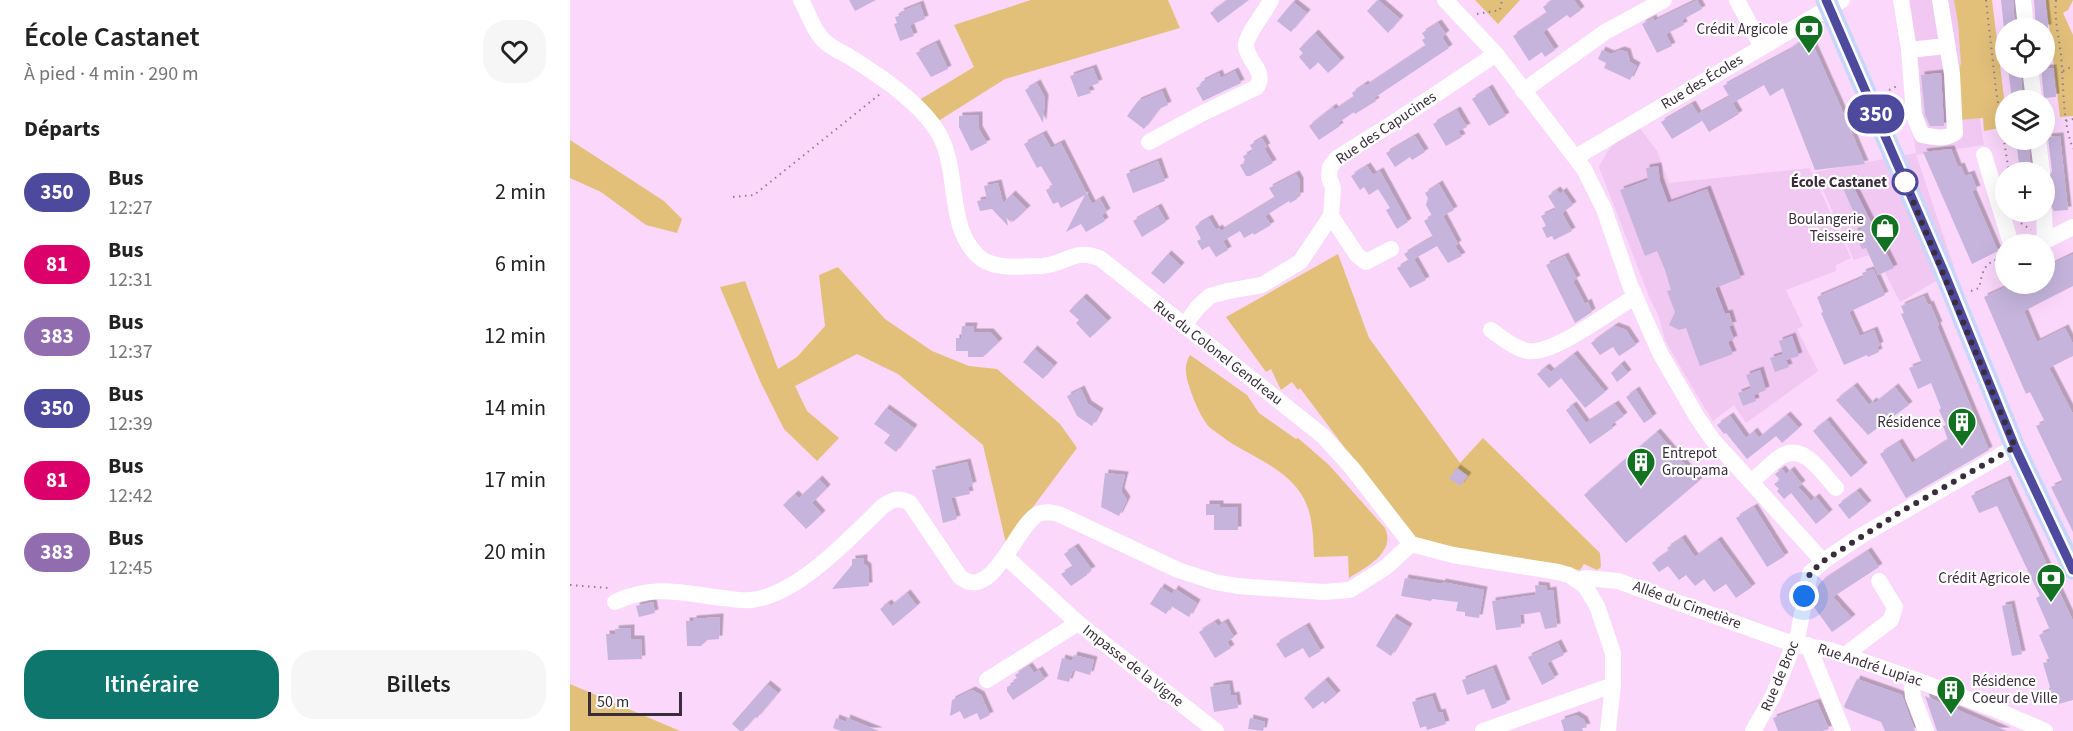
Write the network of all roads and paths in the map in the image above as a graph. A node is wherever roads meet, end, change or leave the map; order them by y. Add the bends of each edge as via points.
1 (801, 0) edge
2 (1271, 0) edge
3 (1445, 0) edge
4 (1502, 0) edge
5 (1664, 0) edge
6 (1737, 0) edge
7 (1901, 0) edge
8 (1940, 0) edge
9 (1986, 0) edge
10 (2023, 0) edge
11 (2056, 0) edge
12 (1833, 2) edge
13 (2025, 18) edge
14 (1469, 24) junction
15 (1946, 46) junction
16 (1762, 47) junction
17 (1909, 50) junction
18 (1496, 54) junction
19 (2073, 66) edge
20 (2063, 71) junction
21 (891, 85) junction
22 (1996, 90) edge
23 (1523, 91) junction
24 (2073, 119) edge
25 (2066, 121) junction
26 (1149, 142) dead end
27 (2073, 149) edge
28 (1984, 155) dead end
29 (1576, 157) junction
30 (733, 197) dead end
31 (1331, 216) junction
32 (2020, 222) dead end
33 (2073, 227) edge
34 (2008, 234) edge
35 (2030, 234) edge
36 (2055, 235) edge
37 (1391, 249) dead end
38 (1995, 260) edge
39 (1979, 288) dead end
40 (1635, 297) junction
41 (1184, 326) junction
42 (1491, 330) dead end
43 (2015, 447) junction
44 (1751, 482) junction
45 (1836, 488) dead end
46 (1411, 544) junction
47 (1006, 556) junction
48 (1825, 560) junction
49 (2073, 569) edge
50 (1579, 580) junction
51 (1879, 580) dead end
52 (615, 602) dead end
53 (1078, 623) junction
54 (1801, 644) junction
55 (1845, 655) junction
56 (1911, 678) junction
57 (987, 680) dead end
58 (1613, 685) junction
59 (1216, 731) edge
60 (1483, 731) edge
61 (1608, 731) edge
62 (1754, 731) edge
63 (1843, 731) edge
64 (1926, 731) edge
65 (2045, 731) edge

1 - 21 street, Rue du Colonel Gendreau via 822,39
2 - 26 street via 1245,47 1261,75 1257,87
3 - 14 street
4 - 14 path via 1500,10 1477,14
5 - 23 street via 1605,32
6 - 16 street
7 - 17 street
8 - 15 street
9 - 22 path
10 - 13 street
11 - 20 path via 2055,22
12 - 16 street, Rue des Écoles
12 - 43 main road
14 - 18 street
15 - 17 street
15 - 17 street via 1952,74 1955,133 1950,137 1922,135 1914,116
16 - 29 street, Rue des Écoles
18 - 23 street
18 - 31 street, Rue des Capucines via 1337,158 1330,167
19 - 20 path
20 - 25 path
21 - 30 path via 754,195
21 - 41 street, Rue du Colonel Gendreau via 939,133 948,158 959,220 975,254 990,263 1015,266 1050,266 1077,254 1093,255
23 - 29 street
24 - 25 path
25 - 27 path
28 - 34 street
29 - 40 street via 1604,209
31 - 37 street via 1366,262
31 - 41 street via 1300,262 1262,285 1209,296
32 - 35 path
33 - 36 street
38 - 39 path via 1984,269
40 - 42 street via 1569,337 1536,351 1512,345
40 - 44 street via 1686,400 1712,439
41 - 46 street, Rue du Colonel Gendreau via 1323,436
43 - 48 street, Rue de Broc
43 - 49 main road
44 - 45 street via 1782,455 1792,453 1808,457
44 - 48 street
46 - 47 street via 1367,581 1338,592 1215,582 1156,561 1053,512 1038,514 1030,521
46 - 50 street via 1558,572
47 - 52 street via 981,581 965,581 915,509 903,499 895,499 804,577 775,594 750,601 648,591
47 - 53 street, Impasse de la Vigne
48 - 54 street, Rue de Broc via 1810,573 1798,633
50 - 54 street, Allée du Cimetière via 1618,581
50 - 58 street via 1598,606 1609,638
51 - 55 street via 1895,607 1891,620
53 - 57 street, Impasse de la Vigne
53 - 59 street, Impasse de la Vigne
54 - 55 street, Rue André Lupiac
54 - 62 street, Rue de Broc
54 - 63 street
55 - 56 street, Rue André Lupiac
56 - 64 street via 1913,697
56 - 65 street, Rue André Lupiac
58 - 60 street
58 - 61 street

